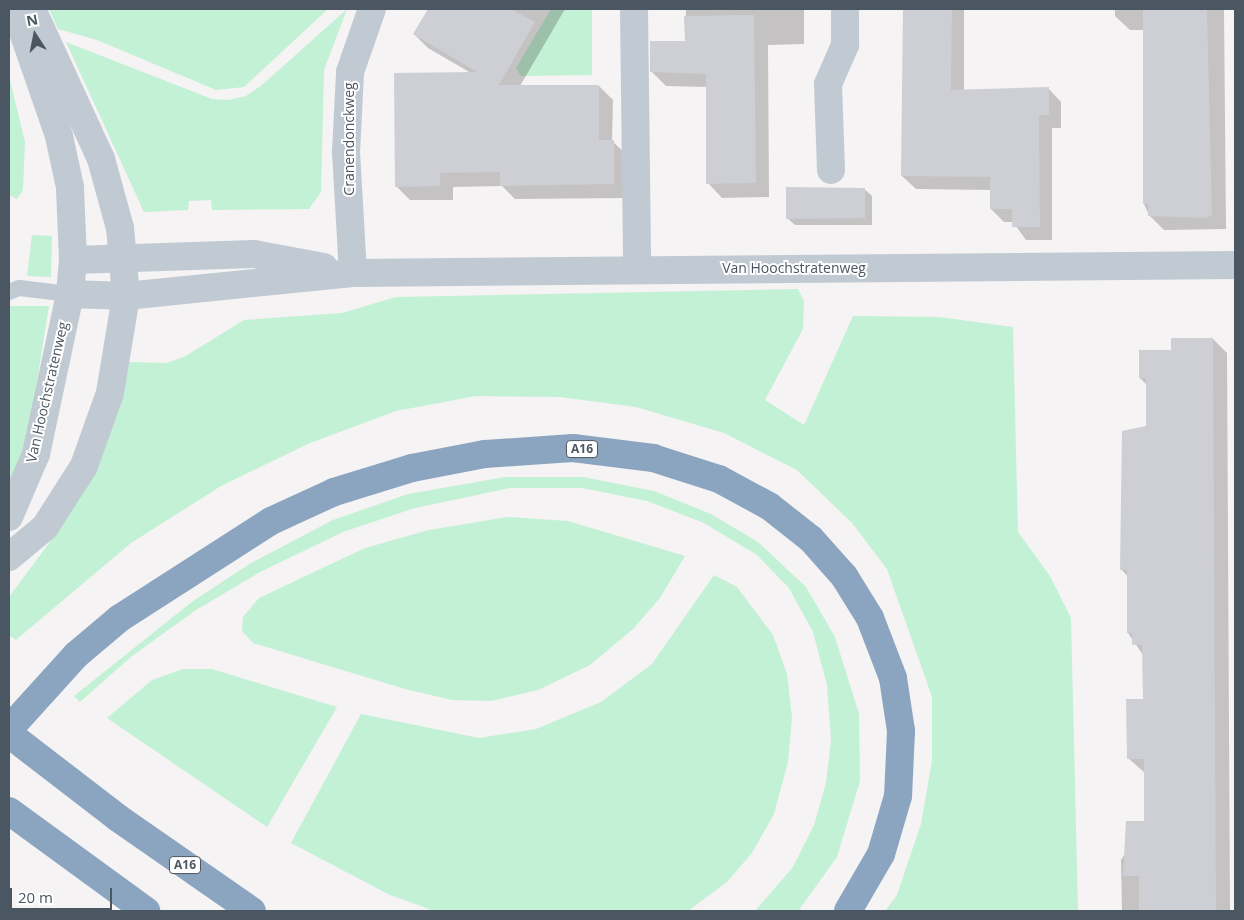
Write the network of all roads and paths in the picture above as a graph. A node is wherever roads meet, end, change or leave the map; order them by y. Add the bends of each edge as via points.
1 (15, 9) edge
2 (32, 9) edge
3 (372, 9) edge
4 (634, 9) edge
5 (845, 9) edge
6 (831, 170) dead end
7 (123, 258) junction
8 (72, 260) junction
9 (1235, 265) edge
10 (637, 269) junction
11 (353, 272) junction
12 (9, 292) edge
13 (70, 294) junction
14 (126, 296) junction
15 (9, 517) edge
16 (9, 557) edge
17 (9, 729) edge
18 (9, 734) edge
19 (9, 811) edge
20 (146, 911) edge
21 (252, 911) edge
22 (848, 911) edge

1 - 8 street via 59,136 70,187
2 - 7 street via 101,159 114,201
3 - 11 street, Cranendonckweg via 350,72 346,152
4 - 10 street
5 - 6 street via 845,45 828,84
7 - 8 street, Van Hoochstratenweg
7 - 11 street, Van Hoochstratenweg via 254,254
7 - 14 street
8 - 13 street, Van Hoochstratenweg
9 - 10 street, Van Hoochstratenweg
10 - 11 street, Van Hoochstratenweg
11 - 14 street, Van Hoochstratenweg
12 - 13 lane via 20,288
13 - 14 street, Van Hoochstratenweg
13 - 15 street, Van Hoochstratenweg via 36,454
14 - 16 street via 110,393 84,466 45,527
17 - 22 highway, A16 via 76,655 120,618 271,521 334,492 412,468 485,454 573,448 653,458 720,479 770,506 811,539 838,569 870,618 893,678 901,732 898,796 881,854
18 - 21 highway, A16 via 118,818
19 - 20 highway

